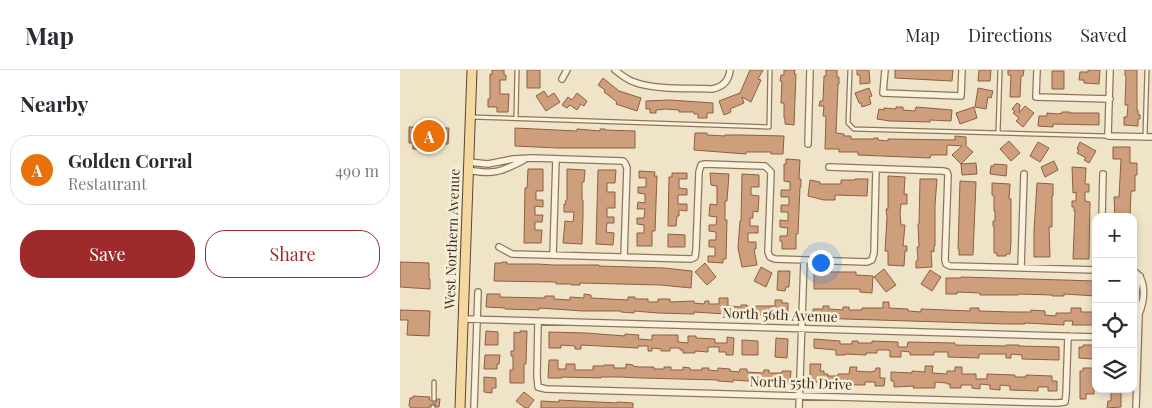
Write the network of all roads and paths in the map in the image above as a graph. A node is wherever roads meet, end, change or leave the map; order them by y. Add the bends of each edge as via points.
1 (472, 70) edge
2 (518, 70) edge
3 (566, 70) edge
4 (615, 70) edge
5 (730, 70) edge
6 (770, 70) edge
7 (810, 70) edge
8 (850, 70) edge
9 (885, 70) edge
10 (962, 70) edge
11 (1000, 70) edge
12 (1037, 70) edge
13 (1110, 70) edge
14 (1147, 70) edge
15 (562, 79) dead end
16 (1110, 99) junction
17 (470, 117) junction
18 (516, 118) junction
19 (998, 133) junction
20 (1108, 136) junction
21 (1149, 137) edge
22 (808, 144) dead end
23 (556, 159) junction
24 (468, 166) junction
25 (829, 167) dead end
26 (876, 169) junction
27 (1024, 174) dead end
28 (1103, 174) dead end
29 (1102, 213) edge
30 (500, 247) dead end
31 (553, 255) junction
32 (624, 257) junction
33 (804, 260) junction
34 (1021, 268) junction
35 (1092, 270) edge
36 (1137, 273) edge
37 (478, 292) dead end
38 (463, 319) junction
39 (477, 320) junction
40 (538, 322) junction
41 (802, 328) junction
42 (1137, 331) edge
43 (1068, 336) junction
44 (1092, 337) edge
45 (1136, 348) edge
46 (434, 382) dead end
47 (800, 396) junction
48 (434, 399) dead end
49 (460, 408) edge
50 (474, 408) edge
51 (799, 408) edge
52 (1136, 408) edge

1 - 17 main road, West Northern Avenue
2 - 18 lane
3 - 15 street
4 - 5 street via 634,82 649,86 712,89 725,84
6 - 18 lane via 768,126
7 - 22 street
8 - 19 lane via 848,123 854,129
9 - 10 street via 883,93 961,96
11 - 19 lane
12 - 16 street via 1036,97
13 - 16 street
14 - 21 lane
16 - 20 street
17 - 18 lane
17 - 24 main road, West Northern Avenue
19 - 20 lane
20 - 21 street
23 - 24 street via 525,159 497,172 481,172
23 - 31 street
23 - 32 street via 625,163
24 - 38 main road, West Northern Avenue
25 - 26 street
26 - 33 street via 872,260
26 - 34 street via 947,172 946,264
27 - 34 street
28 - 29 street
30 - 31 street via 512,254
31 - 32 street
32 - 33 street via 695,257 699,172 701,165 705,164 768,168 771,172 768,252 775,259
33 - 41 street
34 - 35 street
36 - 42 street via 1143,283
37 - 39 street, West Northern Avenue
38 - 39 street, North 56th Avenue
38 - 49 main road, West Northern Avenue
39 - 40 street, North 56th Avenue
39 - 50 street, West Northern Avenue
40 - 41 street, North 56th Avenue
40 - 47 street, North 55th Drive via 538,387
41 - 43 street, North 56th Avenue
41 - 47 street
43 - 44 street, North 56th Avenue
43 - 47 street, North 55th Drive via 1065,402
45 - 52 street
46 - 48 lane
47 - 51 street

